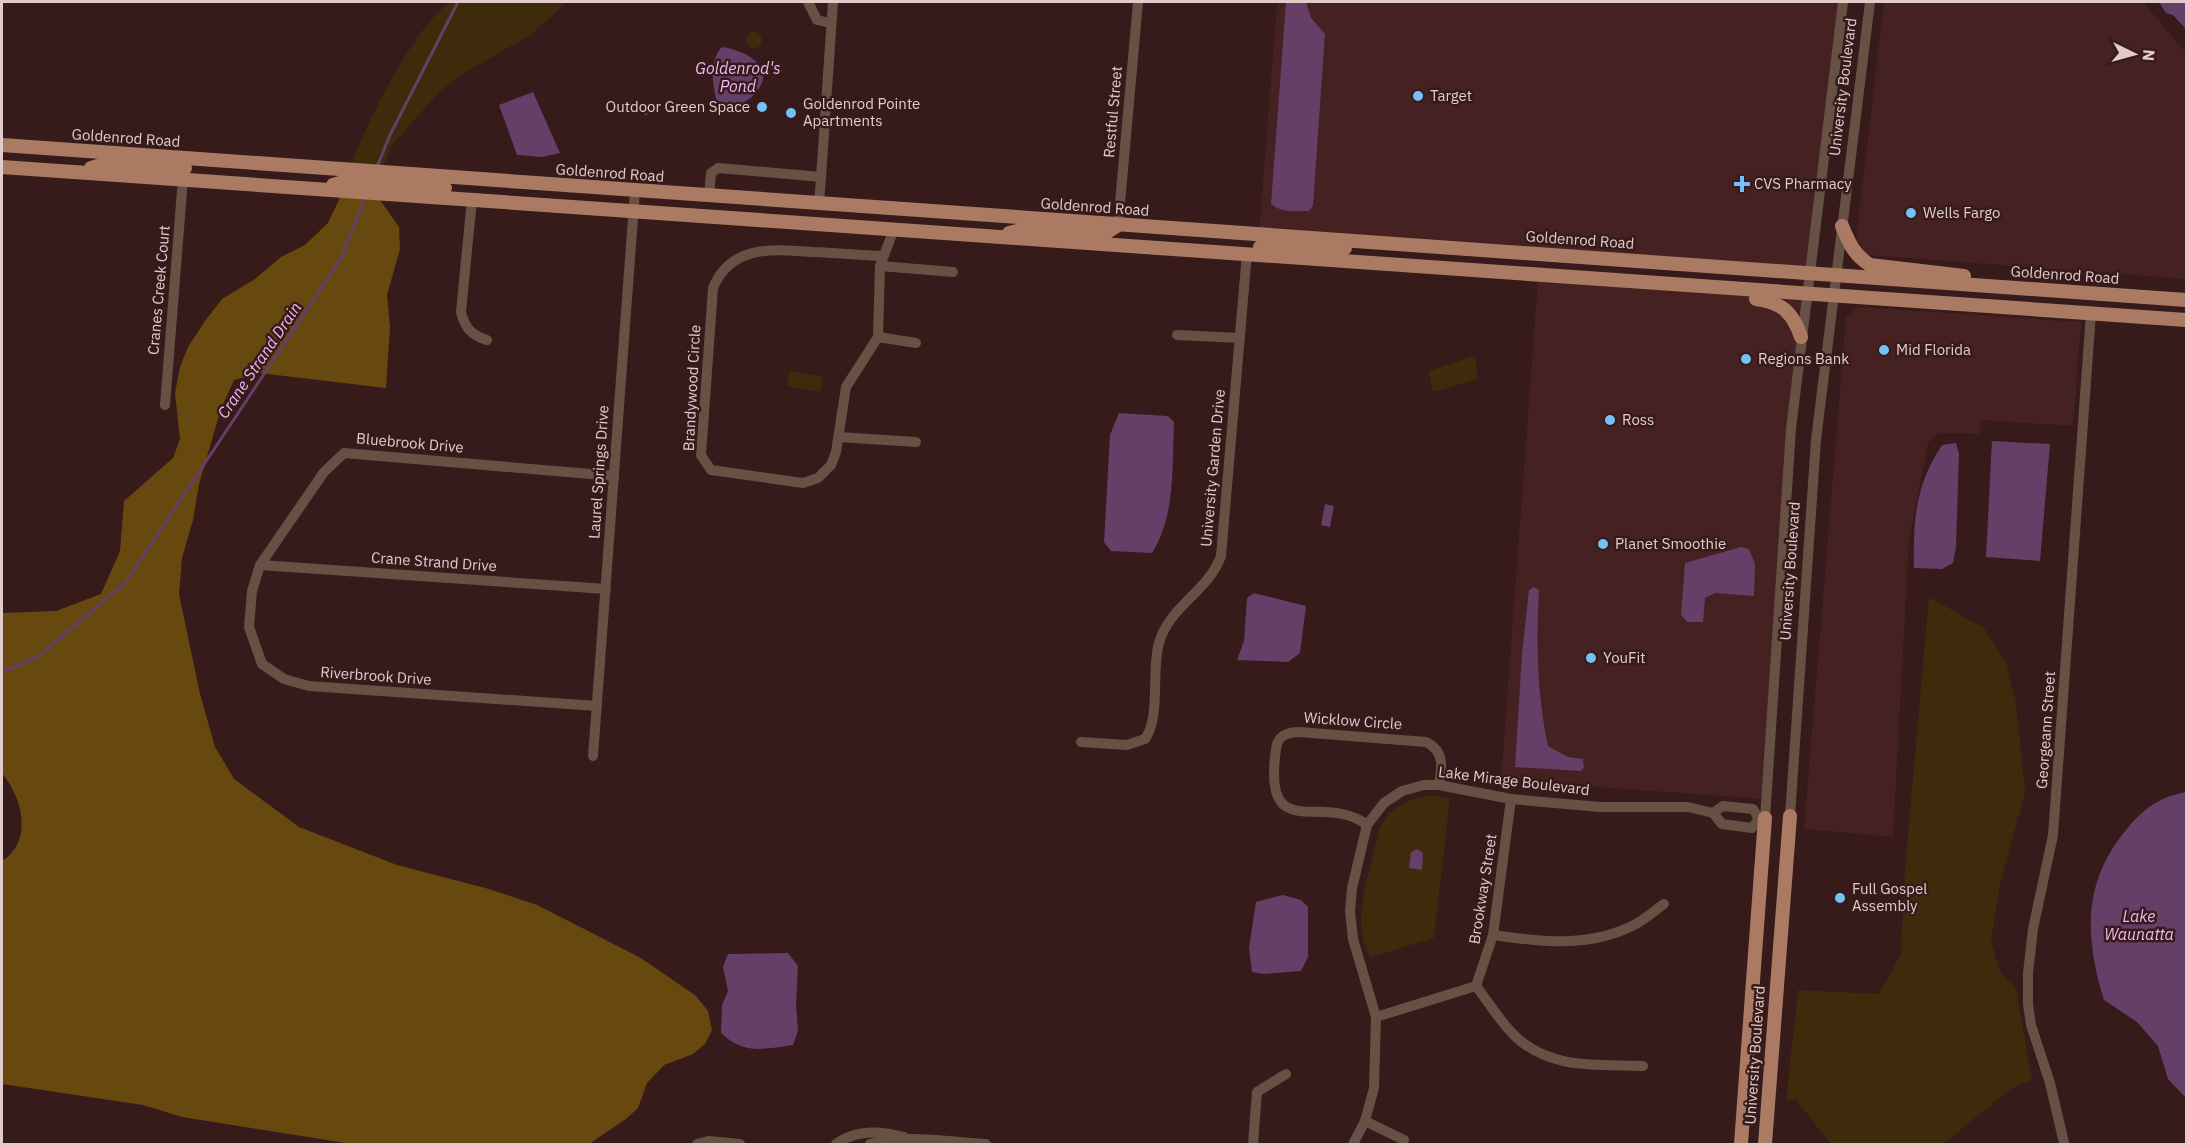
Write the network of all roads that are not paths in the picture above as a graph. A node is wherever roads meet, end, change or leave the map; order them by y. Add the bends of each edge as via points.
1 (808, 2) edge
2 (833, 2) edge
3 (1137, 2) edge
4 (1843, 2) edge
5 (1870, 2) edge
6 (830, 23) junction
7 (2, 145) edge
8 (198, 160) junction
9 (2, 167) edge
10 (81, 171) junction
11 (820, 177) junction
12 (183, 178) junction
13 (356, 181) junction
14 (402, 184) junction
15 (602, 189) junction
16 (635, 191) junction
17 (709, 196) junction
18 (472, 199) junction
19 (819, 204) junction
20 (634, 210) junction
21 (1012, 218) junction
22 (1118, 225) junction
23 (1842, 226) junction
24 (894, 229) junction
25 (996, 236) junction
26 (1370, 242) junction
27 (1473, 249) junction
28 (1247, 253) junction
29 (881, 261) junction
30 (1470, 269) junction
31 (953, 272) dead end
32 (1810, 273) junction
33 (1836, 274) junction
34 (1690, 285) junction
35 (2022, 288) junction
36 (1807, 294) junction
37 (2099, 294) junction
38 (1833, 297) junction
39 (2187, 300) edge
40 (2187, 306) edge
41 (1990, 307) junction
42 (2091, 313) junction
43 (2187, 320) edge
44 (1177, 335) dead end
45 (878, 337) junction
46 (1802, 337) junction
47 (1240, 338) junction
48 (487, 340) dead end
49 (916, 343) dead end
50 (165, 405) dead end
51 (839, 436) junction
52 (916, 442) dead end
53 (614, 476) junction
54 (260, 565) junction
55 (606, 589) junction
56 (597, 706) junction
57 (1081, 742) dead end
58 (593, 756) dead end
59 (1439, 786) junction
60 (1511, 799) junction
61 (1713, 813) junction
62 (1790, 816) joint
63 (1762, 818) junction
64 (1367, 825) junction
65 (1664, 904) dead end
66 (1493, 936) junction
67 (1476, 986) junction
68 (1376, 1017) junction
69 (1643, 1066) dead end
70 (1286, 1074) dead end
71 (1365, 1121) junction
72 (916, 1140) junction
73 (1404, 1140) dead end
74 (2064, 1143) dead end
75 (697, 1144) edge
76 (740, 1144) edge
77 (836, 1144) edge
78 (870, 1144) edge
79 (976, 1144) edge
80 (986, 1144) edge
81 (1253, 1144) edge
82 (1353, 1144) edge
83 (1741, 1144) edge
84 (1765, 1144) edge

1 - 6 street via 817,20
2 - 6 street
3 - 22 street, Restful Street
4 - 32 street, University Boulevard
5 - 23 street, University Boulevard
6 - 11 street
7 - 8 main road, Goldenrod Road
8 - 10 main road via 186,168 108,163
8 - 13 main road, Goldenrod Road
9 - 10 main road, Goldenrod Road
10 - 12 main road, Goldenrod Road
11 - 17 street via 718,168 711,173
11 - 19 street
12 - 13 main road, Goldenrod Road via 321,188
12 - 50 street, Cranes Creek Court
13 - 14 main road, Goldenrod Road
13 - 14 main road, Goldenrod Road
14 - 15 main road, Goldenrod Road via 477,180
14 - 18 main road, Goldenrod Road
15 - 16 main road, Goldenrod Road
15 - 18 main road via 489,189
16 - 17 main road, Goldenrod Road
16 - 20 street, Laurel Springs Drive
17 - 19 main road, Goldenrod Road
18 - 20 main road, Goldenrod Road
18 - 48 street via 462,312 464,325 475,336
19 - 21 main road, Goldenrod Road
20 - 24 main road, Goldenrod Road
20 - 53 street, Laurel Springs Drive
21 - 22 main road, Goldenrod Road
21 - 24 main road via 988,224 909,218
22 - 25 main road via 1104,234 1028,228
22 - 26 main road, Goldenrod Road
23 - 33 street, University Boulevard
23 - 35 main road via 1850,247 1870,265 1944,272
24 - 25 main road, Goldenrod Road
24 - 29 street
25 - 28 main road, Goldenrod Road
26 - 27 main road, Goldenrod Road
26 - 28 main road via 1339,249 1263,245
27 - 30 street
27 - 32 main road, Goldenrod Road
28 - 30 main road, Goldenrod Road
28 - 47 street, University Garden Drive
29 - 31 street, Brandywood Circle
29 - 45 street
29 - 51 street, Brandywood Circle via 862,255 759,250 734,261 713,288 701,448 707,466 717,472 808,482 831,465
30 - 34 main road, Goldenrod Road
32 - 33 main road, Goldenrod Road
32 - 36 street, University Boulevard
33 - 35 main road, Goldenrod Road
33 - 38 street, University Boulevard
34 - 36 main road, Goldenrod Road
34 - 46 main road via 1718,294 1777,302 1797,323
35 - 37 main road, Goldenrod Road
36 - 38 main road, Goldenrod Road
36 - 46 street, University Boulevard
37 - 39 main road, Goldenrod Road
37 - 41 main road via 2079,303 2008,301
38 - 41 main road, Goldenrod Road
38 - 62 street, University Boulevard via 1815,452
40 - 42 main road via 2114,302
41 - 42 main road, Goldenrod Road
42 - 43 main road, Goldenrod Road
42 - 74 street, Georgeann Street via 2053,835 2028,973 2031,1025
44 - 47 street
45 - 49 street
45 - 51 street, Brandywood Circle via 846,387
46 - 63 street, University Boulevard via 1791,429
47 - 57 street, University Garden Drive via 1224,535 1217,566 1213,575 1168,620 1159,641 1152,725 1145,739 1127,745
51 - 52 street
53 - 54 street, Bluebrook Drive via 344,453 324,472
53 - 55 street, Laurel Springs Drive
54 - 55 street, Crane Strand Drive
54 - 56 street, Riverbrook Drive via 252,591 249,627 262,664 284,679 309,686
55 - 56 street, Laurel Springs Drive
56 - 58 street, Laurel Springs Drive
59 - 60 street, Lake Mirage Boulevard
59 - 64 street, Lake Mirage Boulevard via 1402,790 1384,803
59 - 64 street, Wicklow Circle via 1439,752 1426,742 1299,732 1280,738 1276,746 1275,795 1282,805 1294,810 1352,816
60 - 61 street, Lake Mirage Boulevard via 1599,807 1688,807
60 - 66 street, Brookway Street
61 - 63 street, Lake Mirage Boulevard via 1723,806 1753,809
61 - 63 street, Lake Mirage Boulevard via 1722,824 1740,828 1752,828
62 - 84 main road, University Boulevard
63 - 83 main road, University Boulevard
64 - 68 street, Lake Mirage Boulevard via 1350,911 1353,939
65 - 66 street via 1634,925 1583,941 1554,943
66 - 67 street, Brookway Street
67 - 68 street
67 - 69 street via 1516,1037 1548,1059
68 - 71 street, Lake Mirage Boulevard via 1374,1088
70 - 81 street via 1257,1092
71 - 73 street
71 - 82 street, Lake Mirage Boulevard
72 - 77 street via 864,1132
72 - 78 street
72 - 79 street
75 - 76 street
79 - 80 street

